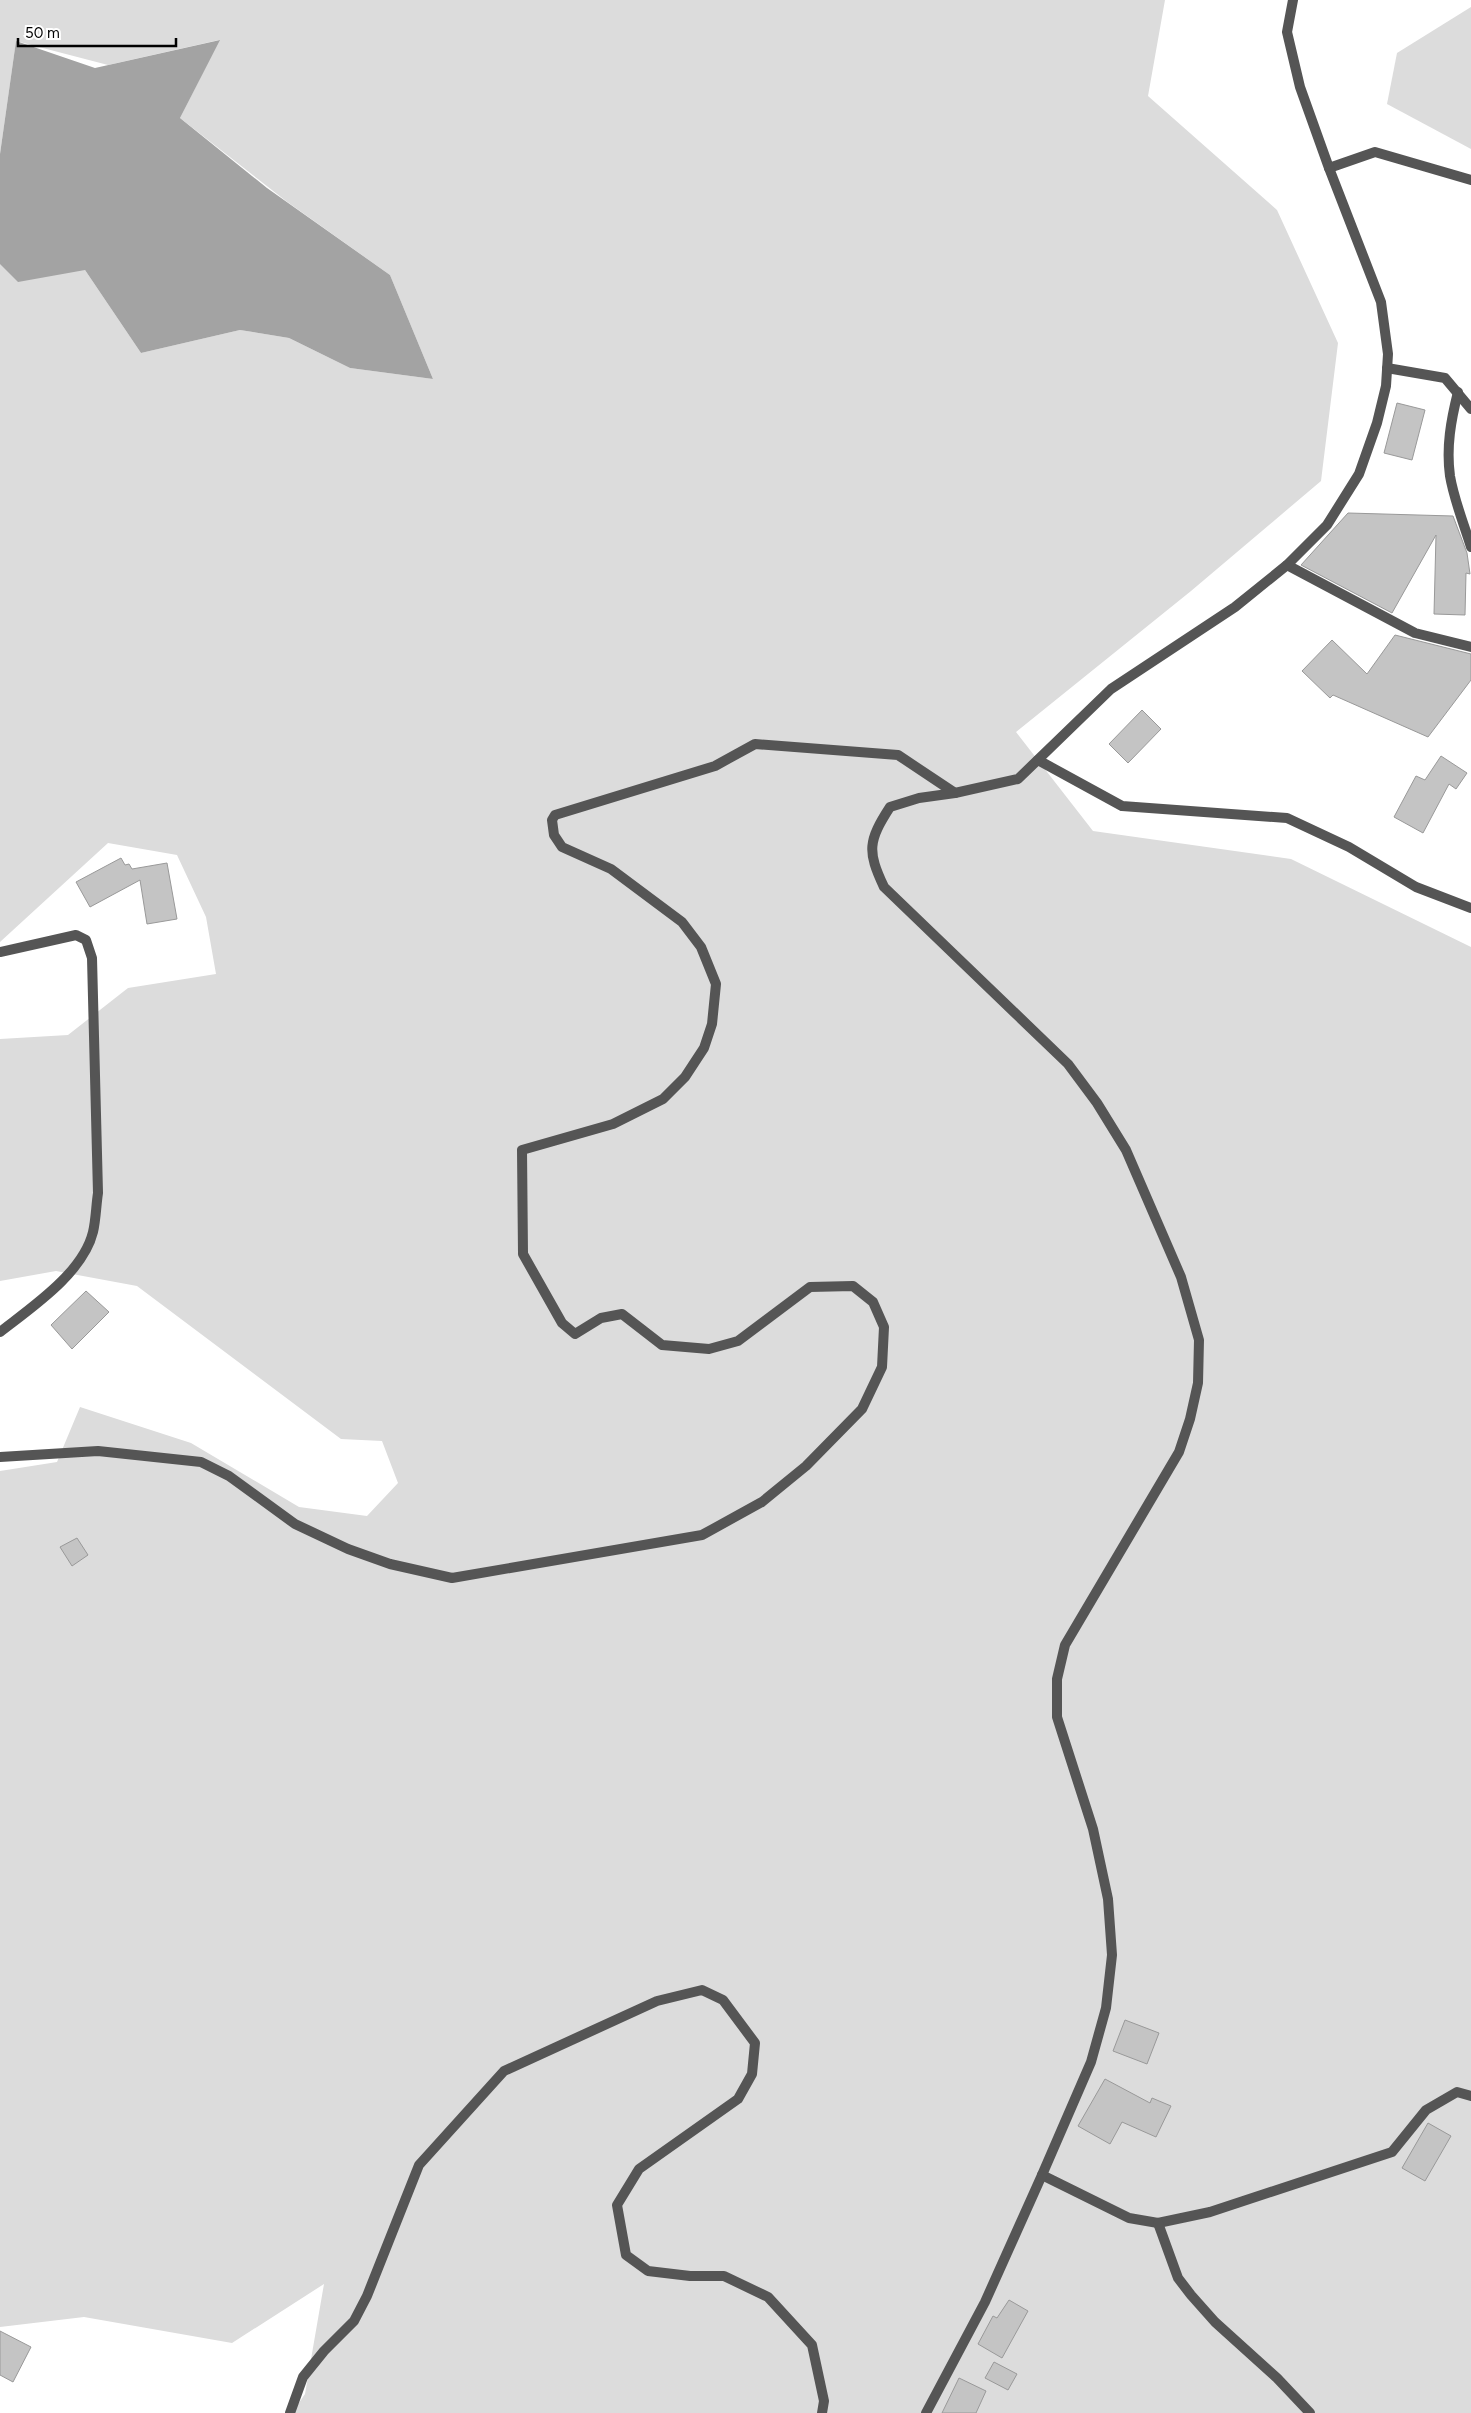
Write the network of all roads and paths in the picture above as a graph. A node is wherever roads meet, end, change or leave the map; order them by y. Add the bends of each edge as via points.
1 (1292, 0) edge
2 (1329, 168) junction
3 (1471, 180) edge
4 (1387, 368) junction
5 (1458, 392) junction
6 (1471, 409) edge
7 (1471, 547) edge
8 (1287, 565) junction
9 (1471, 647) edge
10 (1038, 760) junction
11 (955, 793) junction
12 (1471, 908) edge
13 (0, 952) edge
14 (0, 1332) edge
15 (0, 1456) edge
16 (1471, 2096) edge
17 (1042, 2175) junction
18 (1158, 2222) junction
19 (290, 2413) edge
20 (822, 2413) edge
21 (926, 2413) edge
22 (1310, 2413) edge

1 - 2 street via 1287,32 1300,87
2 - 3 street via 1375,152
2 - 4 street via 1381,302
4 - 5 street via 1445,378
4 - 8 street via 1377,423 1359,474 1327,525
5 - 6 street
5 - 7 street via 1450,422 1450,477
8 - 9 street via 1415,633
8 - 10 street via 1235,607 1111,689
10 - 11 street via 1018,779
10 - 12 street via 1122,806 1287,818 1349,847 1416,887
11 - 15 street via 898,755 755,744 715,766 555,815 552,820 554,835 562,847 611,869 682,922 701,947 716,984 712,1024 704,1048 685,1077 663,1100 614,1124 522,1150 523,1254 562,1324 575,1334 601,1318 622,1314 662,1345 709,1349 738,1341 810,1287 853,1286 873,1302 884,1327 882,1367 862,1409 806,1466 762,1502 702,1535 452,1578 390,1564 295,1524 229,1476 201,1462 98,1451
11 - 17 street via 890,807 873,833 873,864 884,887 1068,1064 1097,1103 1126,1150 1181,1277 1199,1340 1198,1383 1179,1452 1065,1646 1057,1679 1056,1717 1093,1829 1108,1899 1112,1955 1106,2008 1091,2062
13 - 14 street via 76,934 86,940 92,958 98,1193 93,1232 84,1256 46,1297
16 - 18 street via 1457,2092 1426,2110 1392,2152 1210,2212
17 - 18 street via 1129,2218
17 - 21 street via 985,2302
18 - 22 street via 1178,2278 1191,2295
19 - 20 street via 304,2377 354,2321 419,2165 504,2071 657,2001 702,1990 723,2000 755,2043 752,2074 738,2099 639,2169 617,2205 626,2255 648,2271 724,2276 768,2297 812,2345 824,2401

